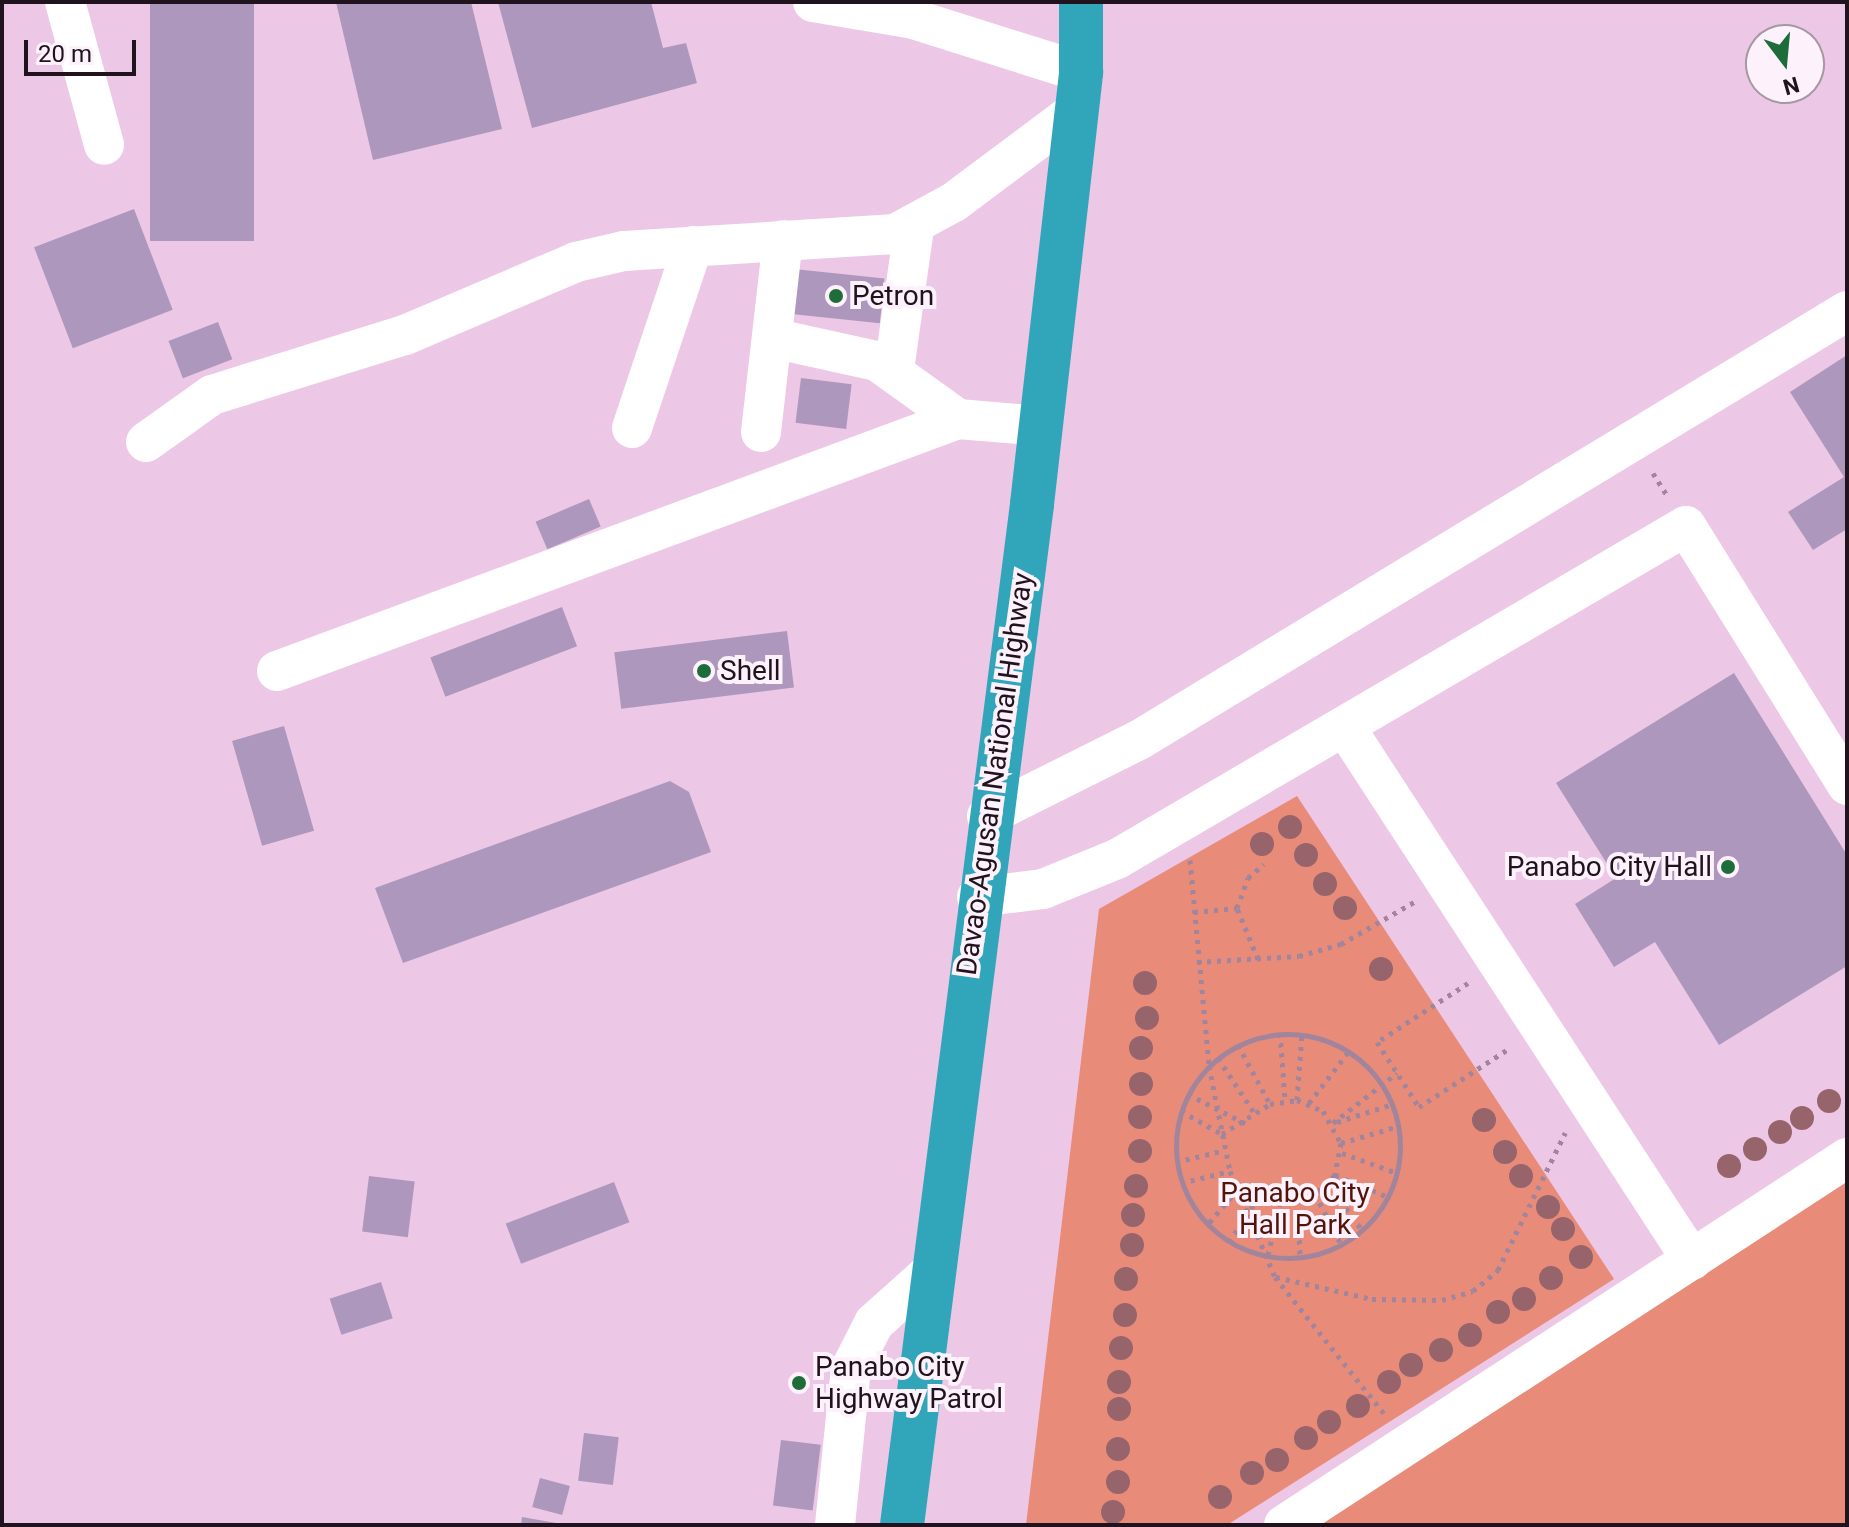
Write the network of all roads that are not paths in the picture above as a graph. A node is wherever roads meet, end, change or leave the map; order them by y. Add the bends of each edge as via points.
1 (65, 2) edge
2 (813, 2) edge
3 (1087, 9) edge
4 (1079, 91) junction
5 (104, 145) dead end
6 (914, 227) junction
7 (783, 240) junction
8 (693, 246) junction
9 (1847, 311) edge
10 (772, 338) junction
11 (894, 370) junction
12 (958, 419) junction
13 (1041, 426) junction
14 (632, 428) dead end
15 (761, 432) dead end
16 (146, 442) dead end
17 (277, 671) dead end
18 (1345, 727) junction
19 (1837, 744) edge
20 (1847, 785) edge
21 (987, 816) junction
22 (977, 897) junction
23 (1847, 1158) edge
24 (1692, 1260) junction
25 (932, 1271) junction
26 (835, 1525) edge
27 (902, 1525) edge
28 (1284, 1525) edge

1 - 5 street
2 - 4 street via 913,19
3 - 4 highway, Davao-Agusan National Highway
4 - 6 street
4 - 13 highway, Davao-Agusan National Highway
6 - 7 street via 876,239
6 - 11 street
7 - 8 street
7 - 10 street
8 - 14 street
8 - 16 street via 576,262 405,335 212,395
9 - 21 street via 1116,753
10 - 11 street via 835,346
10 - 15 street
11 - 12 street
12 - 13 street
12 - 17 street
13 - 21 highway, Davao-Agusan National Highway
18 - 19 street via 1686,526
18 - 22 street via 1078,878
18 - 24 street
19 - 20 street
21 - 22 highway, Davao-Agusan National Highway
22 - 25 highway, Davao-Agusan National Highway
23 - 24 street
24 - 28 street
25 - 26 street via 874,1323 851,1368
25 - 27 highway, Davao-Agusan National Highway

